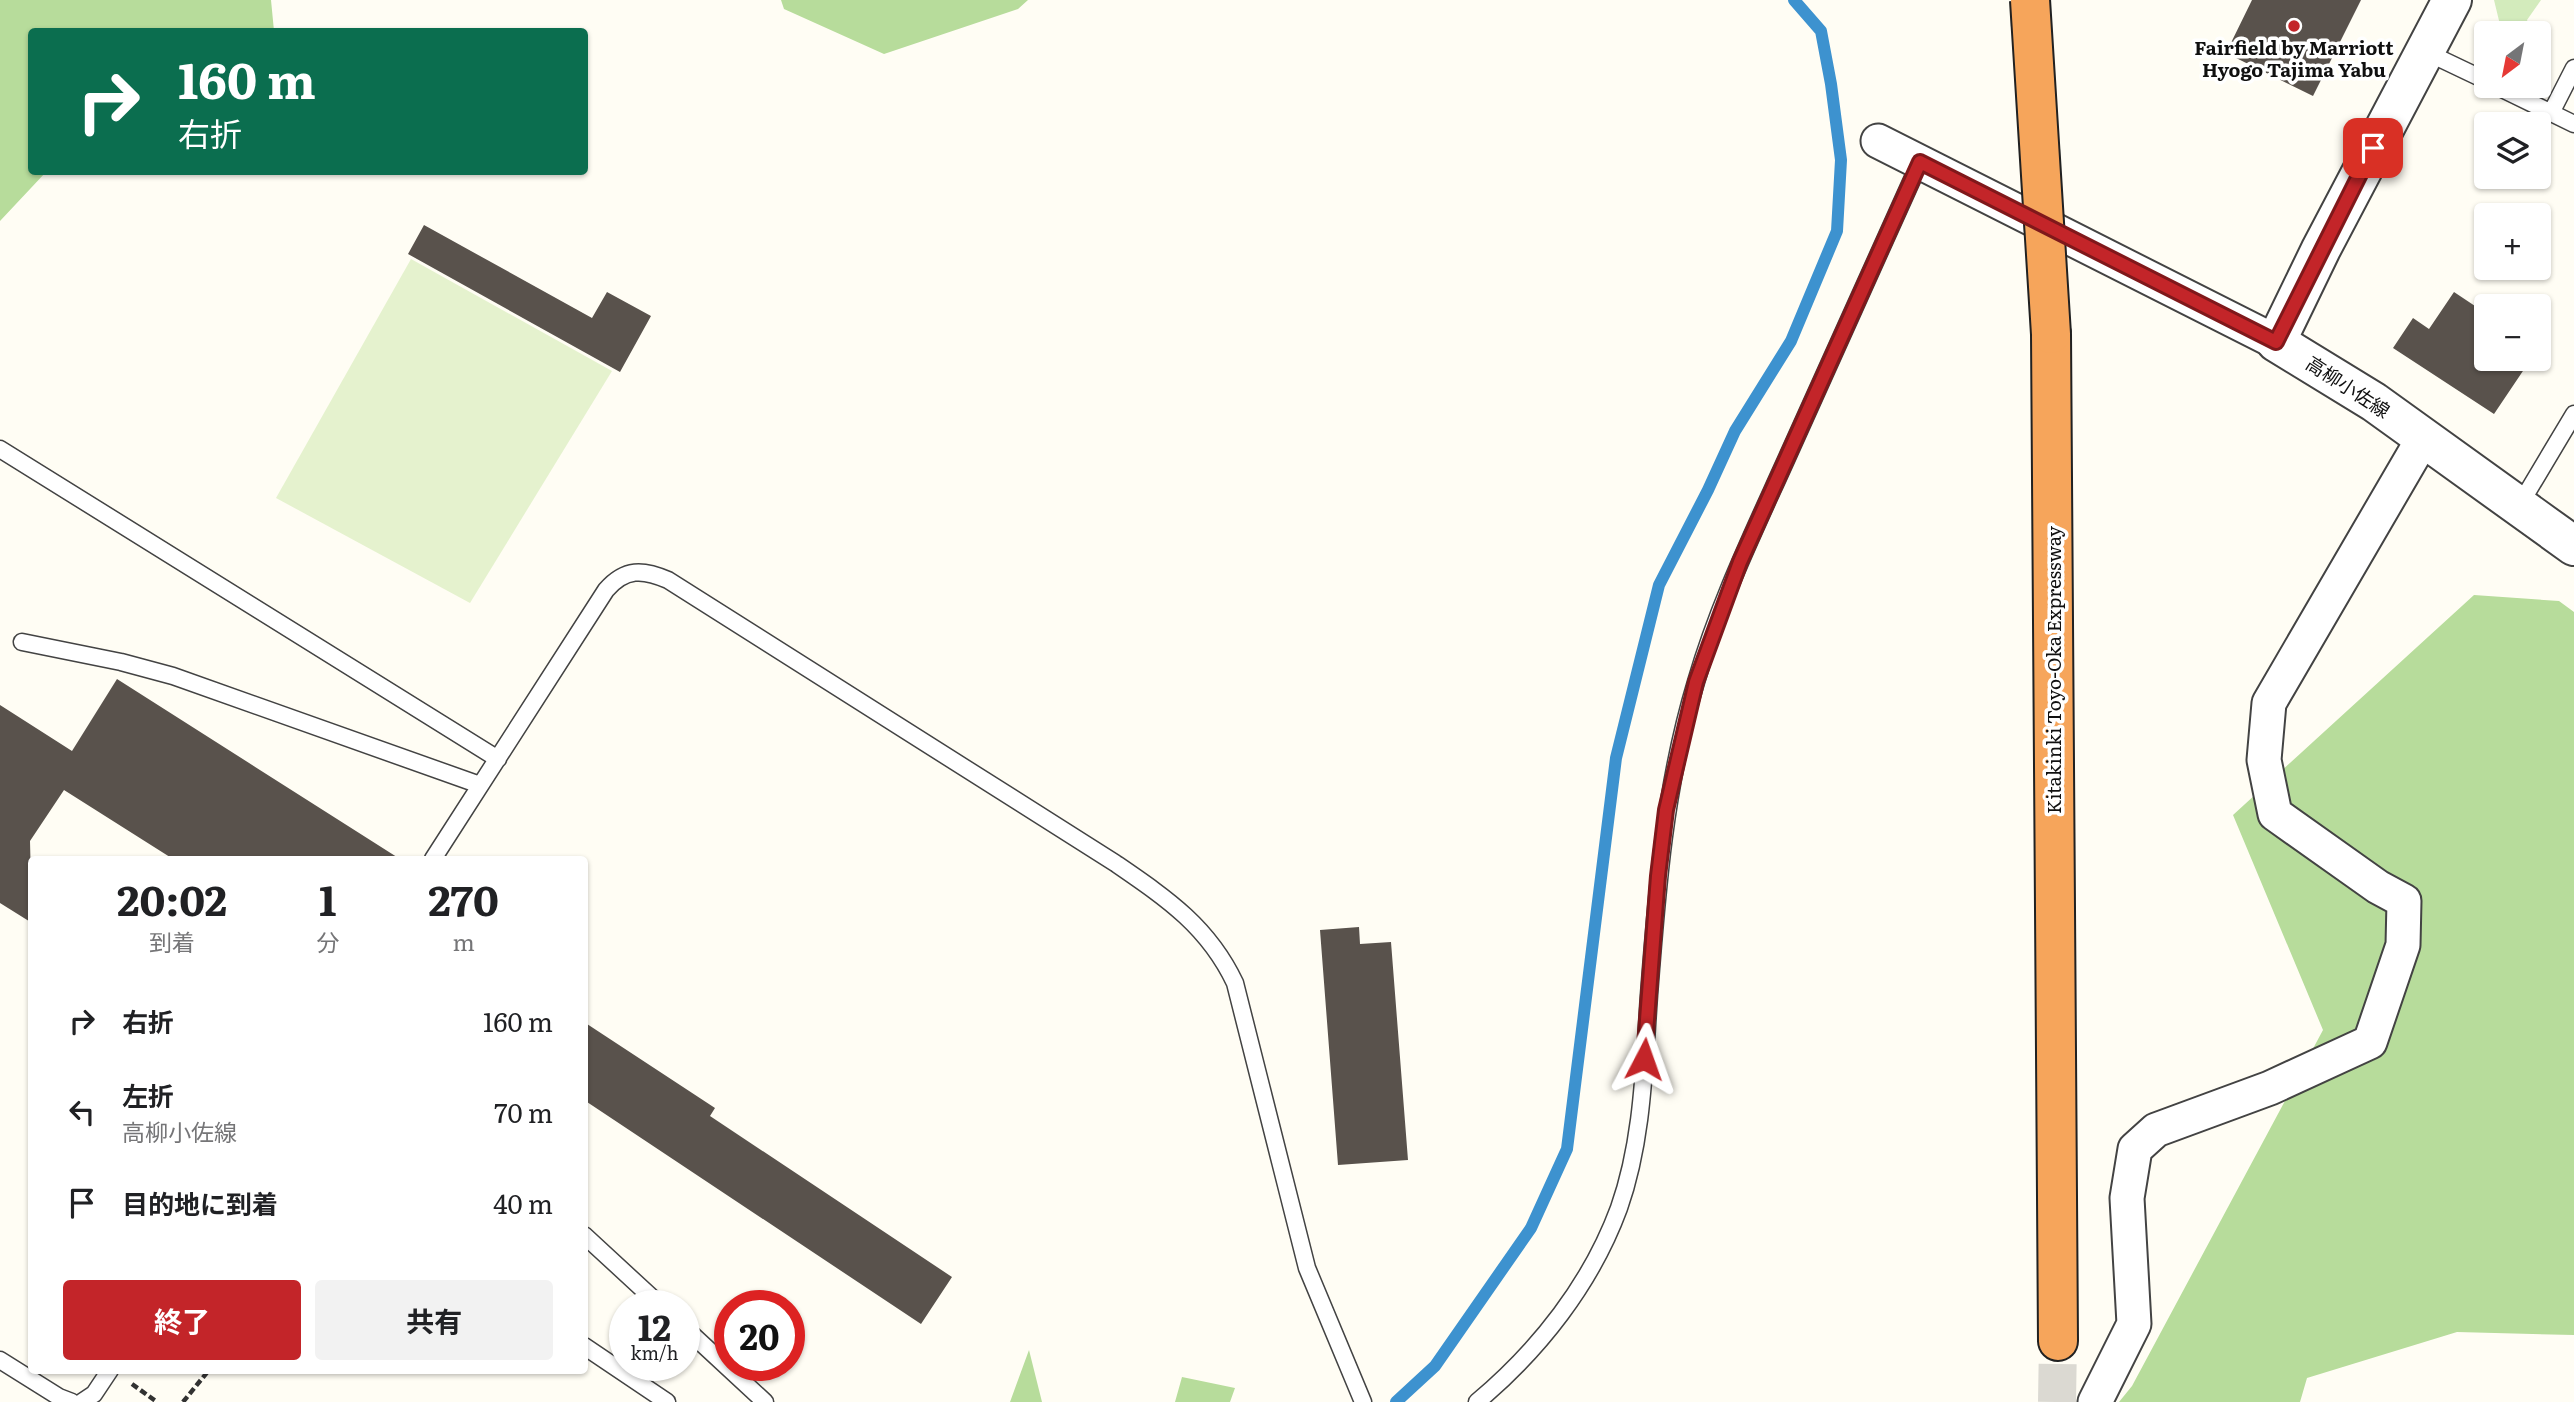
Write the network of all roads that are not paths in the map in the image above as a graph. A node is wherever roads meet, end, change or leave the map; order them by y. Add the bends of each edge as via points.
1 (2030, 0) edge
2 (2452, 0) edge
3 (2424, 51) junction
4 (2574, 68) edge
5 (2474, 75) edge
6 (2520, 98) edge
7 (2549, 112) edge
8 (2551, 113) joint
9 (2574, 124) edge
10 (1878, 141) dead end
11 (1920, 162) junction
12 (2276, 342) junction
13 (2574, 414) edge
14 (2424, 438) junction
15 (0, 449) edge
16 (2519, 506) junction
17 (2574, 546) edge
18 (22, 642) dead end
19 (498, 759) junction
20 (480, 785) junction
21 (435, 856) edge
22 (588, 1239) edge
23 (644, 1290) edge
24 (2058, 1341) tunnel mouth
25 (700, 1342) edge
26 (588, 1349) edge
27 (0, 1360) edge
28 (108, 1374) edge
29 (72, 1402) edge
30 (82, 1402) edge
31 (667, 1402) edge
32 (765, 1402) edge
33 (1363, 1402) edge
34 (1477, 1402) edge
35 (2095, 1402) edge

1 - 24 highway, Kitakinki Toyo-Oka Expressway, bridge via 2051,334
2 - 3 street
3 - 5 lane
3 - 12 street
4 - 8 lane
6 - 7 lane
8 - 9 lane
10 - 11 street
11 - 12 street
11 - 34 lane via 1740,562 1696,682 1666,810 1641,1111 1618,1209 1597,1255 1544,1338
12 - 14 street, 高柳小佐線
13 - 16 lane
14 - 16 street, 高柳小佐線
14 - 35 street via 2270,703 2264,760 2275,814 2404,901 2403,945 2370,1042 2270,1088 2156,1130 2135,1149 2127,1198 2134,1324
15 - 19 lane
16 - 17 street
18 - 20 lane via 173,676
19 - 20 lane
19 - 33 lane via 610,584 626,573 653,573 1173,904 1222,955 1235,983 1307,1268
20 - 21 lane
22 - 23 lane
25 - 32 lane
26 - 31 lane
27 - 29 lane
28 - 30 lane

